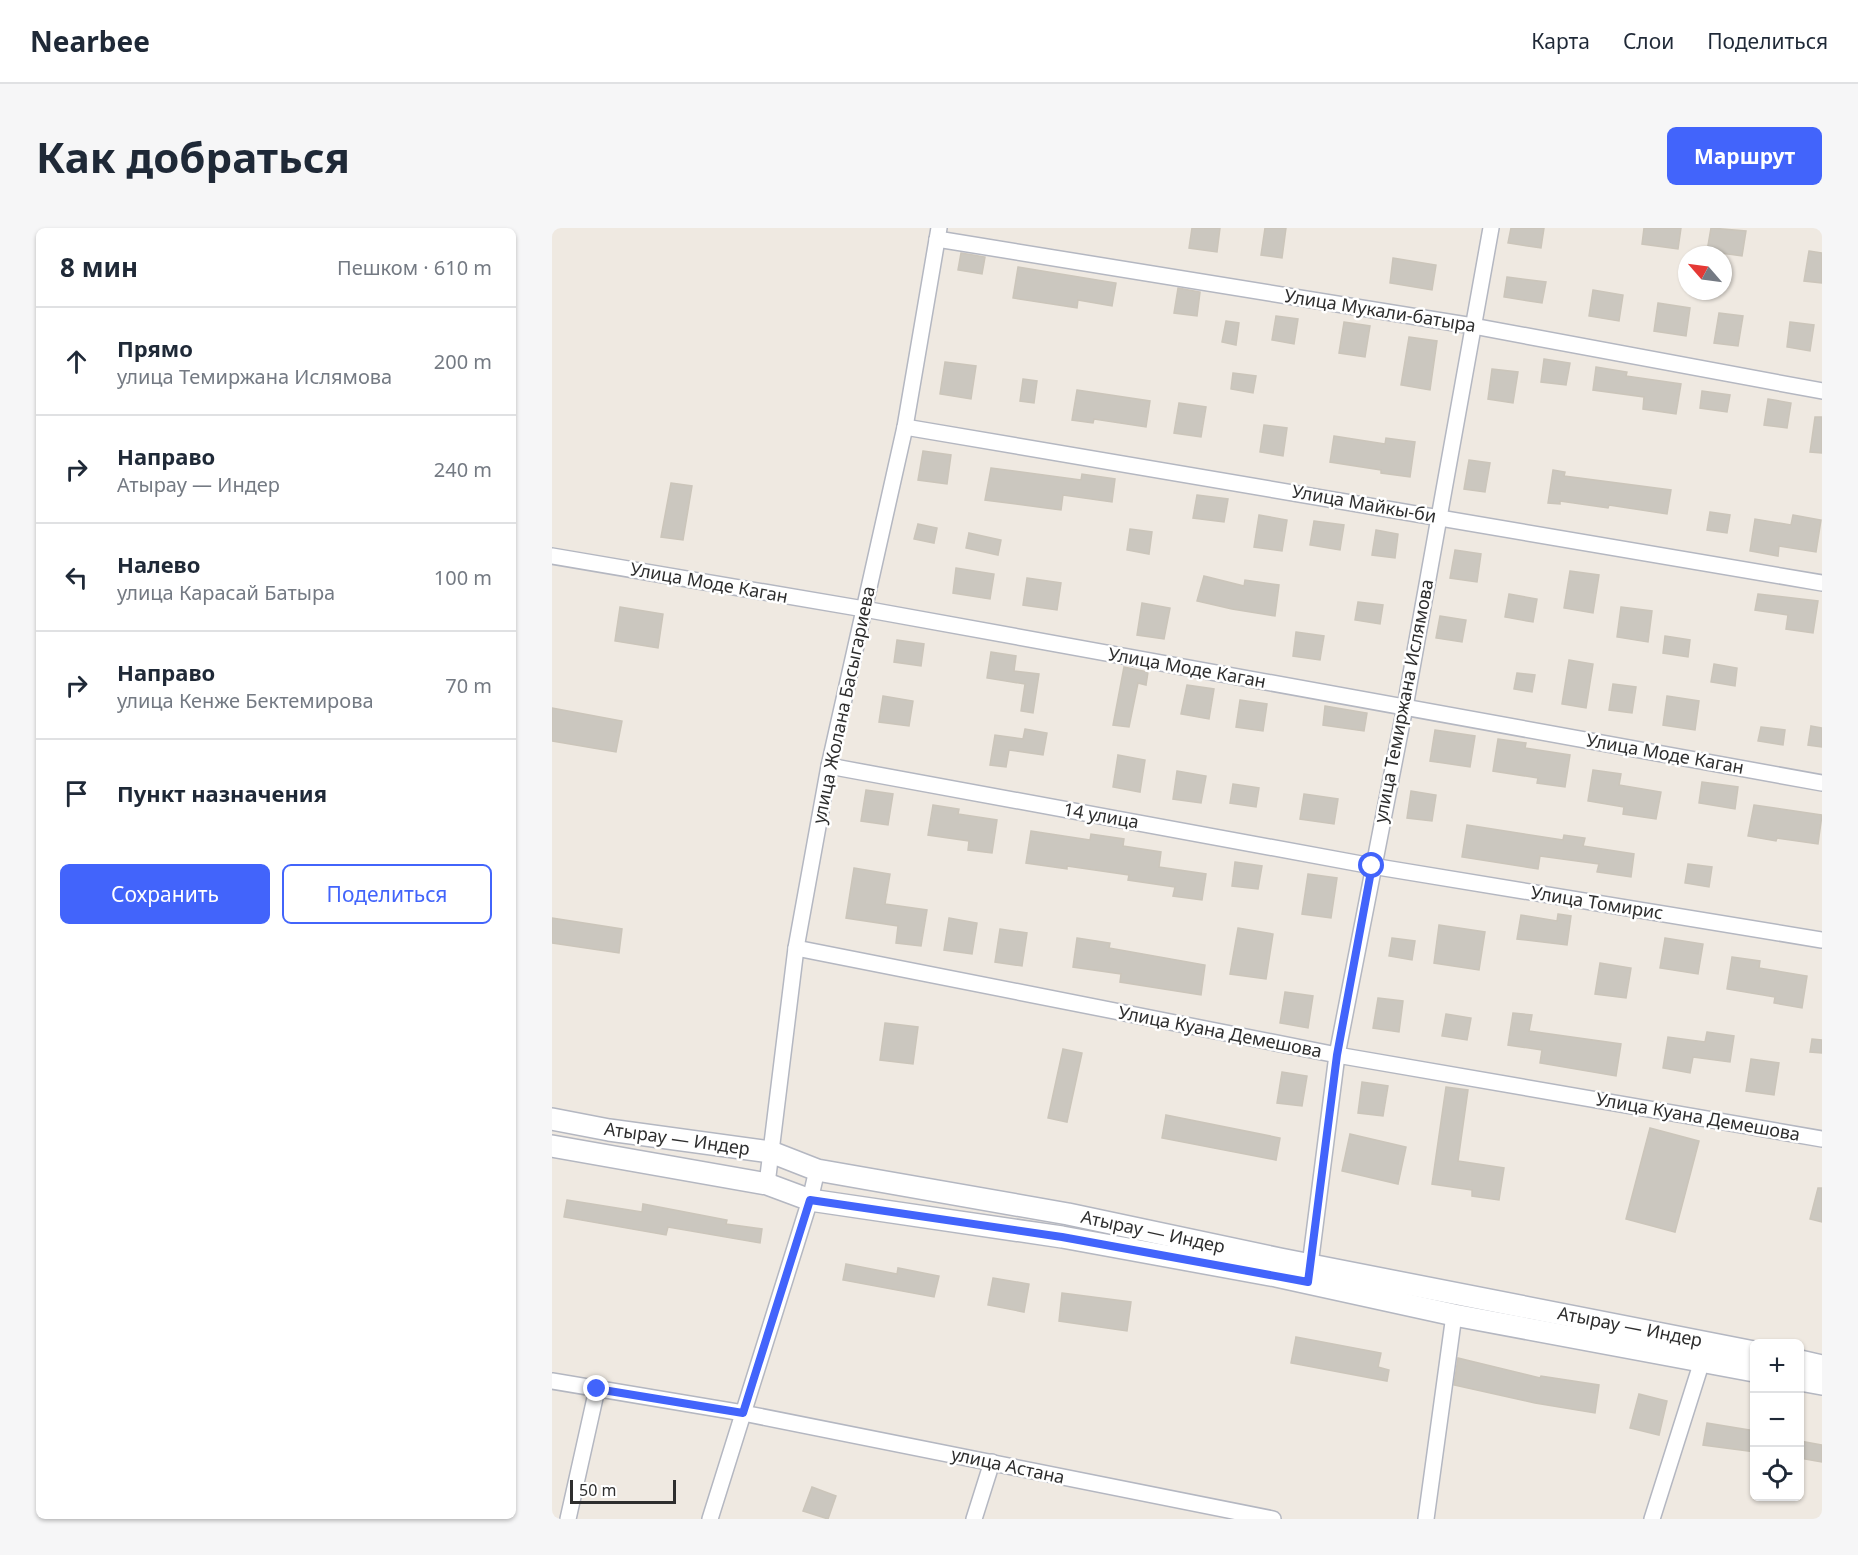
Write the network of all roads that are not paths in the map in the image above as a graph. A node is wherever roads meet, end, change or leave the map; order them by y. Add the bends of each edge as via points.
1 (1491, 228) edge
2 (938, 233) edge
3 (1473, 326) junction
4 (1822, 391) edge
5 (905, 427) junction
6 (1439, 516) junction
7 (552, 556) edge
8 (1822, 583) edge
9 (864, 609) junction
10 (1405, 707) junction
11 (829, 766) junction
12 (1822, 783) edge
13 (1372, 866) junction
14 (1822, 940) edge
15 (796, 948) junction
16 (1337, 1055) junction
17 (552, 1119) edge
18 (1822, 1139) edge
19 (552, 1146) edge
20 (771, 1152) junction
21 (817, 1170) junction
22 (767, 1184) junction
23 (810, 1200) junction
24 (1309, 1273) junction
25 (1454, 1315) junction
26 (1750, 1351) edge
27 (1702, 1361) junction
28 (1804, 1362) edge
29 (1822, 1366) edge
30 (1750, 1370) edge
31 (552, 1380) edge
32 (1804, 1381) edge
33 (1822, 1384) edge
34 (597, 1389) junction
35 (743, 1413) junction
36 (992, 1462) junction
37 (1202, 1513) edge
38 (568, 1519) edge
39 (710, 1519) edge
40 (974, 1519) edge
41 (1273, 1519) edge
42 (1426, 1519) edge
43 (1652, 1519) edge

1 - 3 street, улица Темиржана Ислямова
2 - 3 street, Улица Мукали-батыра
2 - 5 street, улица Жолана Басыгариева
3 - 4 street, Улица Мукали-батыра
3 - 6 street, улица Темиржана Ислямова
5 - 6 street, Улица Майкы-би
5 - 9 street, улица Жолана Басыгариева
6 - 8 street, Улица Майкы-би
6 - 10 street, улица Темиржана Ислямова
7 - 9 street, Улица Моде Каган
9 - 10 street, Улица Моде Каган
9 - 11 street, улица Жолана Басыгариева
10 - 12 street, Улица Моде Каган
10 - 13 street, улица Темиржана Ислямова
11 - 13 street, 14 улица
11 - 15 street, улица Жолана Басыгариева
13 - 14 street, Улица Томирис
13 - 16 street, улица Темиржана Ислямова
15 - 16 street, Улица Куана Демешова
15 - 20 street, улица Жолана Басыгариева
16 - 18 street, Улица Куана Демешова
16 - 24 street, улица Темиржана Ислямова
17 - 20 main road, Атырау — Индер
19 - 22 main road, Атырау — Индер
20 - 21 main road, Атырау — Индер
20 - 22 street, улица Жолана Басыгариева
21 - 23 street
21 - 24 main road, Атырау — Индер via 1068,1214
22 - 23 main road, Атырау — Индер
23 - 24 main road, Атырау — Индер
23 - 35 street
24 - 25 main road, Атырау — Индер
24 - 26 main road, Атырау — Индер
25 - 27 main road, Атырау — Индер
25 - 42 street
27 - 30 main road, Атырау — Индер
27 - 43 street
28 - 29 main road
31 - 34 street, улица Астана
32 - 33 main road
34 - 35 street, улица Астана
34 - 38 street
35 - 36 street, улица Астана
35 - 39 street
36 - 37 street, улица Астана
36 - 40 street
37 - 41 street, улица Астана

